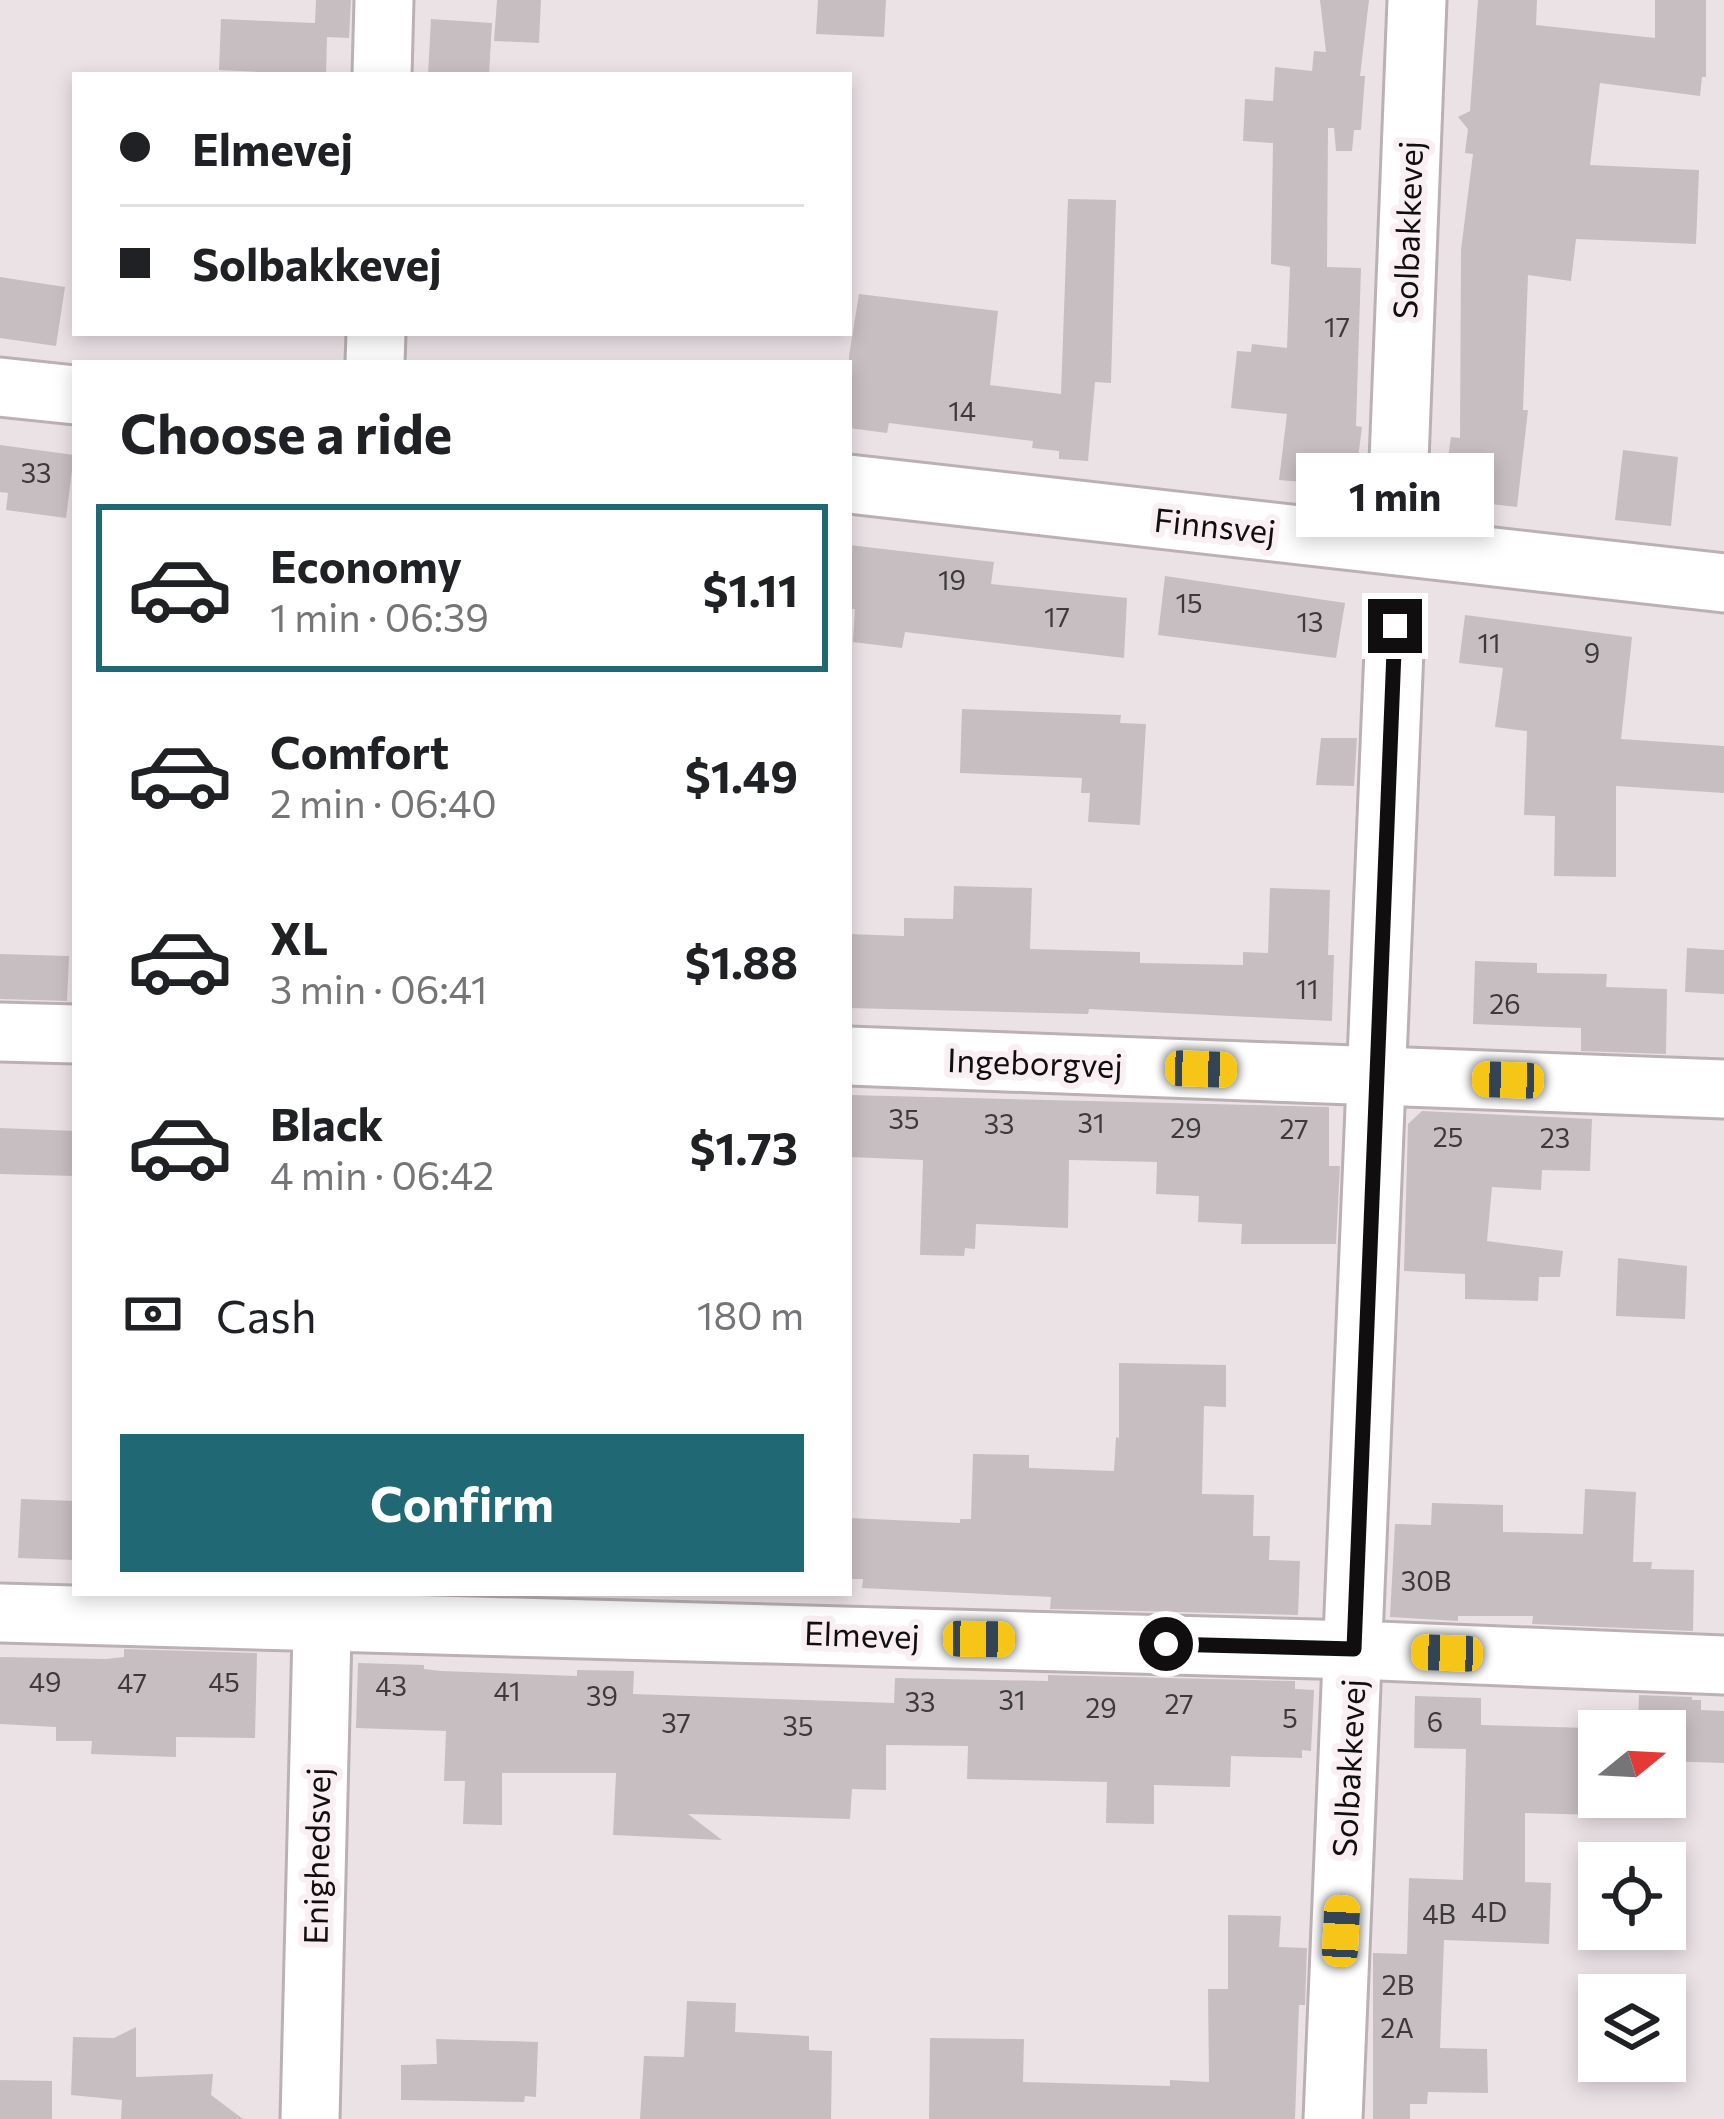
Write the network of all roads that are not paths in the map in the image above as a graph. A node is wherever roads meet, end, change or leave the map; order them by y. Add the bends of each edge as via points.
1 (384, 0) edge
2 (1417, 0) edge
3 (382, 72) edge
4 (0, 387) edge
5 (72, 395) edge
6 (1399, 461) dead end
7 (852, 484) edge
8 (1724, 583) edge
9 (1395, 626) dead end
10 (0, 1032) edge
11 (72, 1034) edge
12 (852, 1057) edge
13 (1378, 1075) junction
14 (1724, 1089) edge
15 (323, 1606) edge
16 (0, 1613) edge
17 (1354, 1649) junction
18 (1724, 1665) edge
19 (310, 2119) edge
20 (1333, 2119) edge

1 - 3 street
2 - 6 street, Solbakkevej
4 - 5 street
7 - 8 street, Finnsvej
9 - 13 street, Solbakkevej
10 - 11 street
12 - 13 street, Ingeborgvej
13 - 14 street, Ingeborgvej
13 - 17 street, Solbakkevej
15 - 16 street, Elmevej
15 - 17 street, Elmevej
15 - 19 street, Enighedsvej
17 - 18 street, Elmevej
17 - 20 street, Solbakkevej

